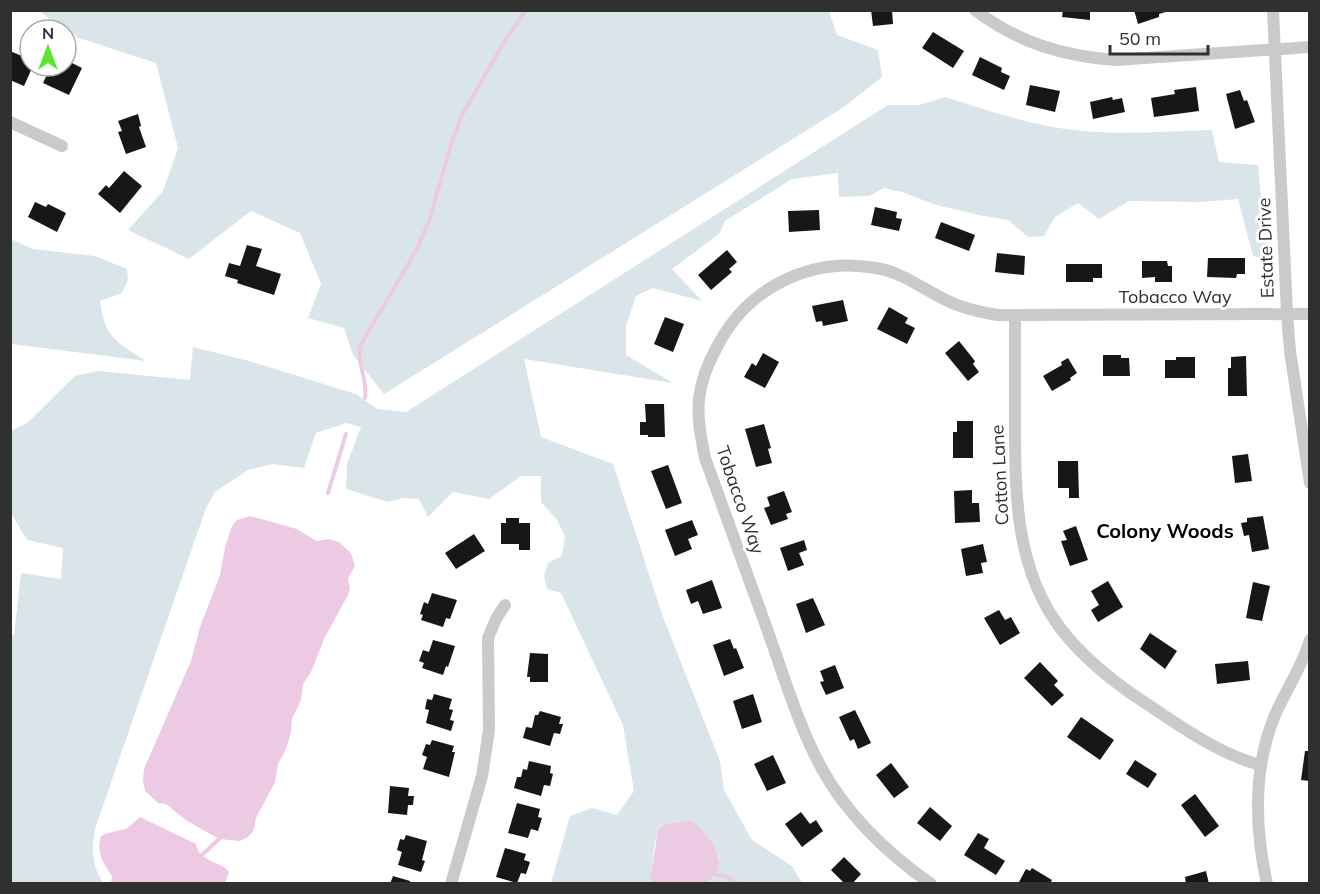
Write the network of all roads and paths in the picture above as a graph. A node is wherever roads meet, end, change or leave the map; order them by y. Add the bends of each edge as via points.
1 (975, 10) edge
2 (1273, 10) edge
3 (1310, 47) edge
4 (1276, 49) junction
5 (10, 122) edge
6 (62, 146) dead end
7 (1287, 314) junction
8 (1310, 314) edge
9 (1015, 316) junction
10 (1310, 483) edge
11 (505, 605) dead end
12 (1310, 640) edge
13 (1261, 765) junction
14 (451, 884) edge
15 (931, 884) edge
16 (1267, 884) edge

1 - 4 street via 1024,41 1076,56 1115,60
2 - 4 street, Estate Drive
3 - 4 street
4 - 7 street, Estate Drive
5 - 6 street
7 - 8 street, Tobacco Way
7 - 9 street, Tobacco Way
7 - 10 street, Estate Drive
9 - 13 street, Cotton Lane via 1015,491 1024,553 1046,607 1077,648 1127,692 1224,751
9 - 15 street, Tobacco Way via 961,307 903,276 879,268 820,267 781,280 747,304 722,336 699,397 705,458 809,742 864,827
11 - 14 street via 488,638 489,730 482,776
12 - 13 street via 1275,716
13 - 16 street via 1258,829

